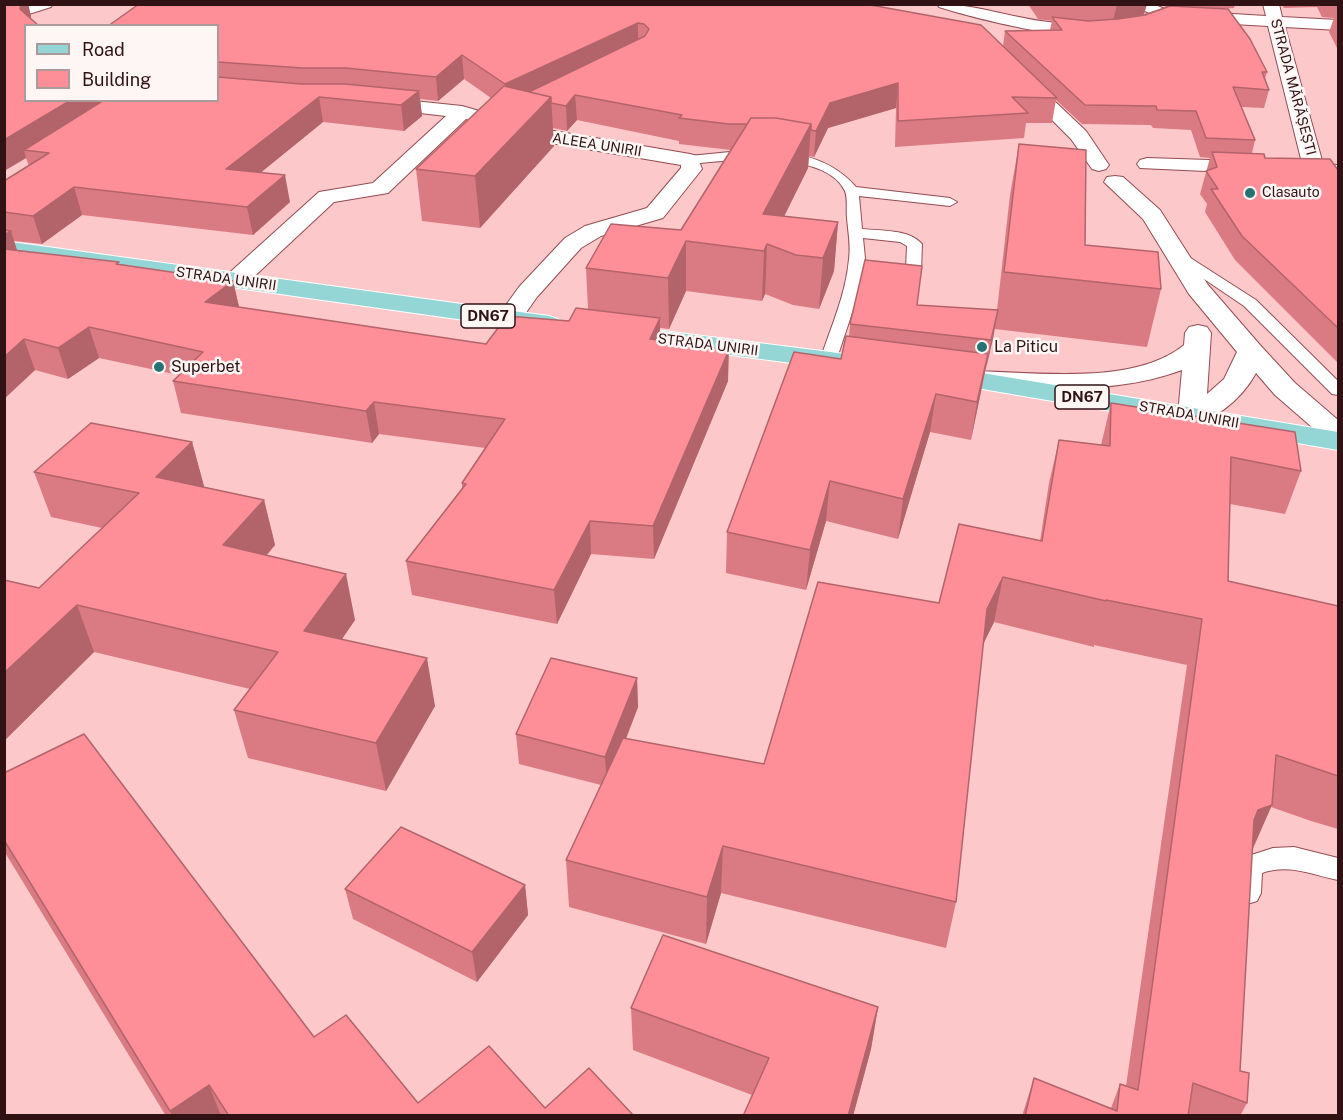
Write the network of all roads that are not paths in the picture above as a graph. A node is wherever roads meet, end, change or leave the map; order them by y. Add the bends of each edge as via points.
1 (45, 4) edge
2 (945, 4) edge
3 (1138, 4) edge
4 (1273, 13) edge
5 (1164, 15) junction
6 (4, 17) edge
7 (1138, 25) edge
8 (1338, 25) edge
9 (1112, 28) edge
10 (975, 34) edge
11 (1011, 69) edge
12 (361, 101) edge
13 (462, 112) junction
14 (523, 112) edge
15 (502, 122) junction
16 (690, 160) junction
17 (1130, 169) junction
18 (1314, 170) junction
19 (1338, 171) edge
20 (852, 191) junction
21 (950, 202) dead end
22 (1152, 215) junction
23 (855, 233) junction
24 (4, 249) edge
25 (1178, 255) junction
26 (866, 272) junction
27 (236, 280) junction
28 (1198, 289) junction
29 (508, 319) junction
30 (1198, 347) junction
31 (1251, 351) junction
32 (829, 360) junction
33 (862, 364) edge
34 (917, 372) edge
35 (972, 379) junction
36 (1338, 390) edge
37 (1192, 415) junction
38 (1338, 435) edge
39 (1338, 441) edge
40 (1338, 869) edge
41 (1246, 915) edge

1 - 6 street
2 - 9 street via 986,18 1022,24 1061,29
2 - 10 street
3 - 5 street
4 - 5 street
4 - 8 street
4 - 18 street, STRADA MĂRĂȘEȘTI
5 - 7 street
11 - 17 street via 1079,135
12 - 13 street, ALEEA UNIRII
13 - 15 street, ALEEA UNIRII
13 - 27 street via 380,188 327,197
14 - 15 street
15 - 16 street, ALEEA UNIRII via 539,135
16 - 20 lane via 747,155 804,161 835,173
16 - 29 street via 692,169 655,213 593,231 573,243
17 - 18 street
17 - 22 street
17 - 22 street
18 - 19 street
20 - 21 lane
20 - 23 lane
22 - 25 street
23 - 26 lane via 857,258
23 - 26 lane via 904,238 915,244 913,272
24 - 27 main road, STRADA UNIRII / DN67
25 - 28 street
25 - 36 lane via 1250,303
26 - 32 lane via 850,295
27 - 29 main road, STRADA UNIRII / DN67
28 - 30 street
28 - 31 street
29 - 32 main road, STRADA UNIRII / DN67
30 - 35 street via 1177,363 1145,373 1108,378
30 - 37 street
31 - 37 street via 1242,375 1228,394
31 - 38 street via 1285,389
32 - 33 main road, STRADA UNIRII / DN67
34 - 35 main road, STRADA UNIRII / DN67
35 - 37 main road, STRADA UNIRII / DN67
37 - 39 main road, STRADA UNIRII / DN67
40 - 41 lane via 1291,857 1269,858 1249,867

